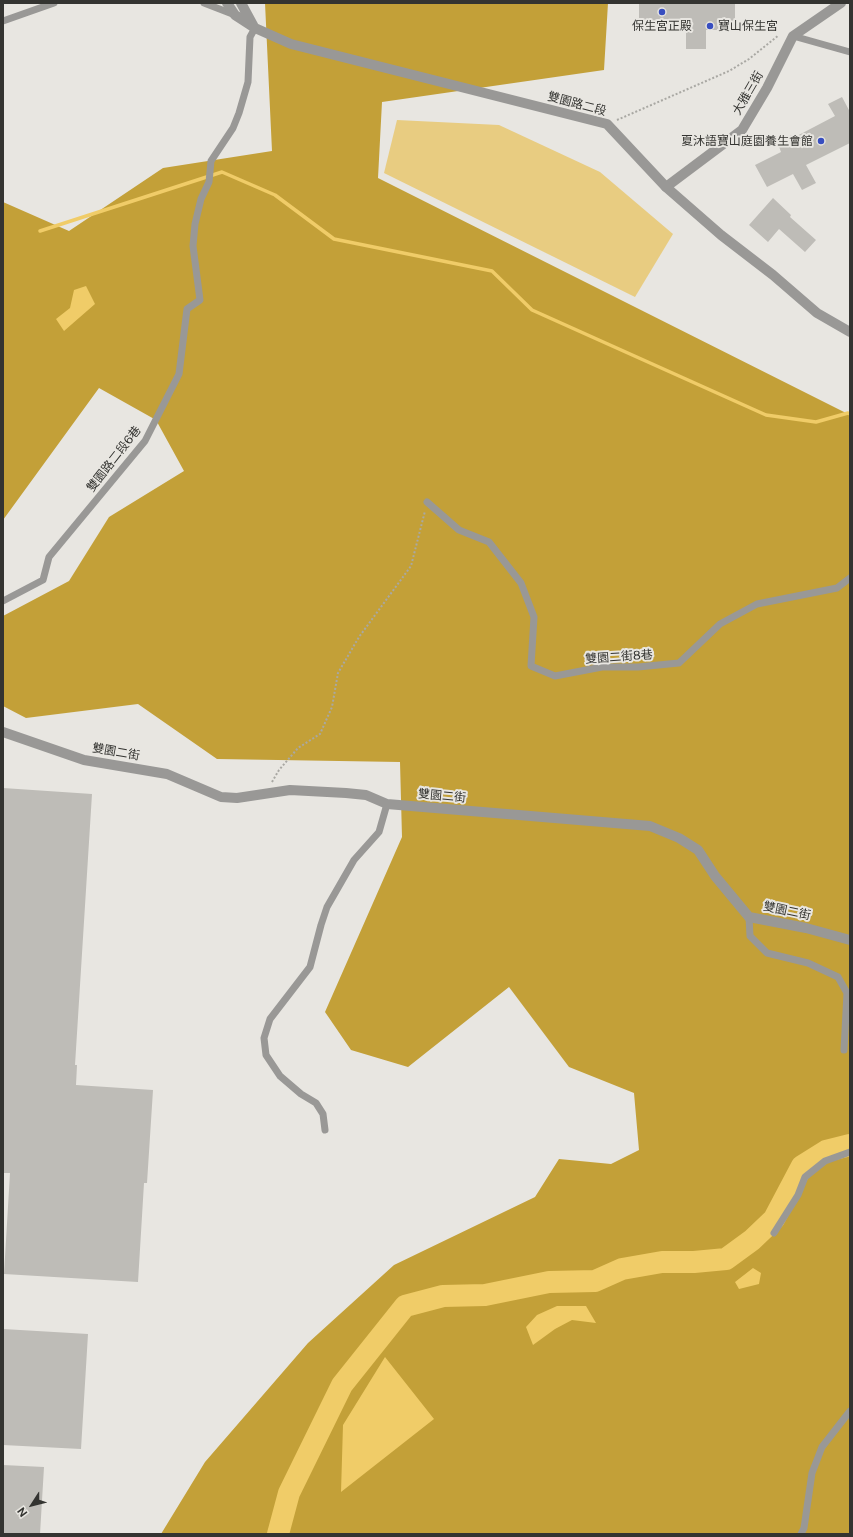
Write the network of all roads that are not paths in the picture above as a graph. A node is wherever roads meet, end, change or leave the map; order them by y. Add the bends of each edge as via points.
1 (54, 3) edge
2 (204, 3) edge
3 (227, 3) edge
4 (241, 3) edge
5 (841, 3) edge
6 (235, 15) junction
7 (3, 21) edge
8 (255, 28) junction
9 (793, 36) junction
10 (850, 52) edge
11 (666, 187) junction
12 (850, 332) edge
13 (427, 502) road end
14 (850, 578) edge
15 (3, 601) edge
16 (3, 732) edge
17 (387, 804) junction
18 (749, 917) junction
19 (850, 940) edge
20 (844, 1050) dead end
21 (325, 1130) dead end
22 (850, 1152) edge
23 (774, 1233) dead end
24 (850, 1412) edge
25 (801, 1534) edge

1 - 7 lane
2 - 6 lane
3 - 6 street, 雙園路二段
4 - 8 street
5 - 9 street, 大雅三街
6 - 8 street, 雙園路二段
8 - 11 street, 雙園路二段 via 291,44 607,124
8 - 15 lane, 雙園路二段6巷 via 250,37 248,82 239,113 233,128 211,161 209,182 194,224 193,246 200,300 187,309 179,374 145,441 49,556 43,580
9 - 10 lane
9 - 11 street, 大雅三街 via 742,130
11 - 12 street, 雙園路二段 via 817,313
13 - 14 lane, 雙園二街8巷 via 459,530 489,542 521,583 534,617 531,666 555,676 602,667 638,668 679,663 720,624 757,604 837,588
16 - 17 street, 雙園二街 via 84,760 167,774 221,797 238,798 290,790 366,795
17 - 18 street, 雙園二街 via 650,826 679,838 698,850 715,876
17 - 21 lane via 379,832 354,860 327,907 310,967 270,1019 264,1038 266,1055 280,1076 316,1103 323,1114
18 - 19 street, 雙園二街
18 - 20 lane via 750,936 767,953 808,963 838,977 846,994
22 - 23 lane via 825,1161 805,1177 798,1195
24 - 25 lane via 822,1448 814,1467

